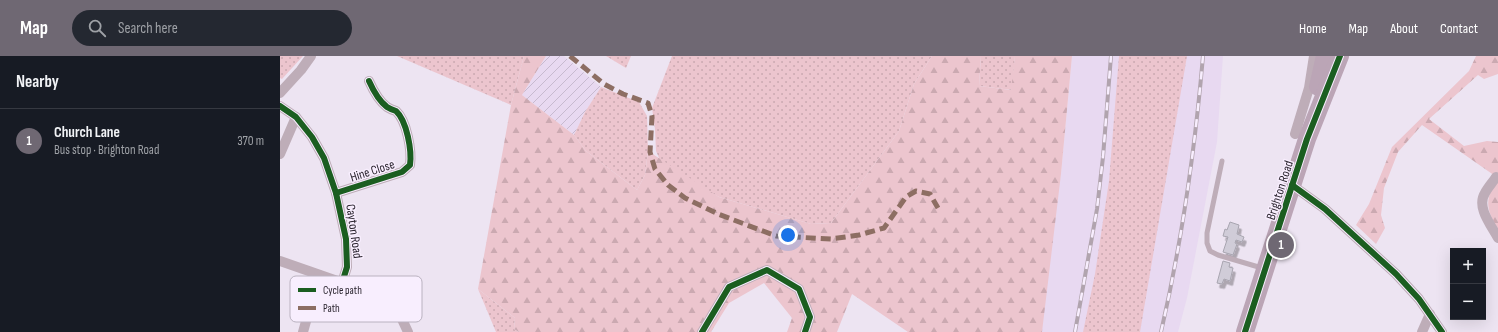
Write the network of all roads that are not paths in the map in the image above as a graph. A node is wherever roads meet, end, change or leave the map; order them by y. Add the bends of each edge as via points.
1 (311, 56) edge
2 (1314, 56) edge
3 (1325, 56) edge
4 (1340, 56) edge
5 (369, 81) dead end
6 (282, 89) edge
7 (280, 106) edge
8 (296, 117) junction
9 (1301, 136) junction
10 (280, 154) edge
11 (1222, 162) dead end
12 (1496, 177) dead end
13 (1292, 185) junction
14 (336, 193) junction
15 (1498, 238) edge
16 (280, 261) edge
17 (1265, 268) junction
18 (319, 275) joint
19 (322, 276) edge
20 (344, 276) edge
21 (1430, 314) junction
22 (306, 322) edge
23 (404, 322) edge
24 (303, 332) edge
25 (408, 332) edge
26 (702, 332) edge
27 (805, 332) edge
28 (1245, 332) edge
29 (1422, 332) edge
30 (1442, 332) edge

1 - 6 street
2 - 9 street, Brighton Road
3 - 9 highway, Brighton Road
4 - 9 highway, Brighton Road
5 - 14 street, Hine Close via 387,107 403,120 411,153 410,165 402,172
7 - 8 street, Cayton Road
8 - 10 street
8 - 14 street, Cayton Road via 324,158
9 - 13 highway, Brighton Road
11 - 17 lane via 1207,244 1210,251 1218,256
12 - 15 street via 1484,194 1482,206
13 - 17 highway, Brighton Road
13 - 21 street via 1325,209 1396,274
14 - 20 street, Cayton Road via 346,239 347,267
16 - 18 street
17 - 28 highway, Brighton Road
18 - 19 street
21 - 29 street
21 - 30 street
22 - 24 street
23 - 25 street
26 - 27 street via 729,287 767,270 799,289 810,317

